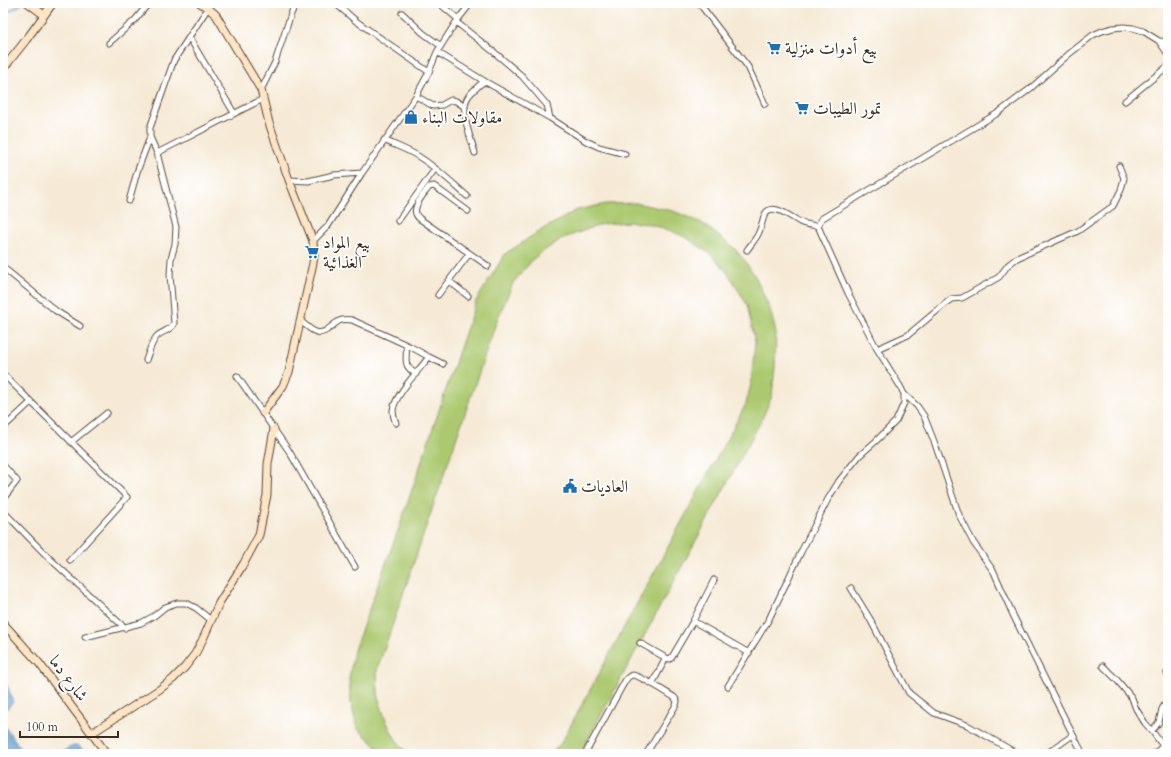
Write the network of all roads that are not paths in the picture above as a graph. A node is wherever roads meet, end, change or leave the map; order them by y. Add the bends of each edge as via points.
1 (28, 3) edge
2 (53, 3) edge
3 (149, 3) edge
4 (200, 3) edge
5 (296, 3) edge
6 (335, 3) edge
7 (439, 3) edge
8 (471, 3) edge
9 (699, 3) edge
10 (208, 8) junction
11 (402, 13) dead end
12 (44, 15) junction
13 (457, 21) junction
14 (189, 37) junction
15 (1159, 41) junction
16 (1168, 42) edge
17 (109, 43) dead end
18 (442, 46) junction
19 (437, 52) junction
20 (1168, 54) edge
21 (1168, 66) edge
22 (3, 69) edge
23 (429, 72) junction
24 (484, 81) junction
25 (261, 90) junction
26 (416, 96) junction
27 (263, 99) junction
28 (1125, 101) dead end
29 (765, 104) dead end
30 (465, 107) junction
31 (234, 113) junction
32 (550, 118) junction
33 (150, 137) junction
34 (384, 140) junction
35 (157, 153) junction
36 (475, 153) dead end
37 (625, 154) dead end
38 (1119, 166) dead end
39 (436, 169) junction
40 (362, 173) junction
41 (289, 180) junction
42 (467, 196) dead end
43 (130, 201) dead end
44 (468, 211) dead end
45 (398, 221) dead end
46 (818, 226) junction
47 (313, 241) junction
48 (747, 250) dead end
49 (469, 254) junction
50 (3, 266) edge
51 (488, 266) dead end
52 (449, 281) junction
53 (438, 295) dead end
54 (468, 296) dead end
55 (300, 321) junction
56 (80, 326) dead end
57 (406, 345) junction
58 (877, 349) junction
59 (429, 357) junction
60 (146, 360) dead end
61 (443, 364) dead end
62 (3, 374) edge
63 (416, 374) junction
64 (237, 376) dead end
65 (904, 394) junction
66 (31, 402) junction
67 (106, 413) dead end
68 (263, 413) junction
69 (396, 423) dead end
70 (3, 428) edge
71 (274, 429) junction
72 (71, 442) junction
73 (3, 465) edge
74 (3, 499) edge
75 (3, 511) edge
76 (70, 560) dead end
77 (355, 567) dead end
78 (714, 580) dead end
79 (851, 588) dead end
80 (211, 620) junction
81 (693, 621) junction
82 (3, 623) edge
83 (125, 628) junction
84 (85, 638) dead end
85 (640, 643) dead end
86 (749, 653) junction
87 (666, 658) junction
88 (1103, 666) dead end
89 (652, 684) junction
90 (728, 686) dead end
91 (1168, 699) edge
92 (1152, 731) junction
93 (92, 733) junction
94 (1073, 735) junction
95 (1168, 742) edge
96 (1163, 746) junction
97 (107, 754) edge
98 (585, 754) edge
99 (646, 754) edge
100 (1018, 754) edge
101 (1046, 754) edge
102 (1083, 754) edge
103 (1154, 754) edge

1 - 12 street
2 - 12 street
3 - 17 street via 135,20
4 - 10 street
5 - 25 street via 275,62
6 - 23 street via 356,21
7 - 13 street
8 - 13 street
9 - 29 street via 748,67
10 - 14 street
10 - 25 street via 216,15
11 - 18 street via 423,33
12 - 22 street
13 - 18 street
13 - 32 street via 522,76 547,105
14 - 31 street
14 - 33 street via 170,68 150,128
15 - 16 street
15 - 20 street
15 - 46 street via 1133,28 1102,30 998,113 824,217
18 - 19 street
19 - 23 street
19 - 24 street
21 - 28 street
23 - 26 street
24 - 30 street via 468,97
24 - 32 street
25 - 27 street
26 - 30 street via 433,106 451,100
26 - 34 street
27 - 31 street
27 - 41 street
30 - 36 street via 467,126
31 - 35 street
32 - 37 street via 586,141
33 - 35 street
33 - 43 street
34 - 39 street via 416,155
34 - 40 street
35 - 60 street via 176,227 170,275 174,323 171,328 158,334
38 - 58 street via 1124,178 1113,206 1078,230 1017,258 999,277 965,296 951,299 908,335
39 - 42 street
39 - 45 street
40 - 41 street via 334,175 308,181
40 - 47 street via 328,226
41 - 47 street
44 - 49 street via 431,186 415,209 417,217
46 - 48 street via 801,222 782,212 768,210 759,234
46 - 58 street
47 - 55 street via 313,263
49 - 51 street
49 - 52 street
50 - 56 street via 56,311
52 - 53 street
52 - 54 street
55 - 57 street via 320,333 340,320 352,320
55 - 68 street via 286,379
57 - 59 street
57 - 63 street via 406,363
58 - 65 street
59 - 61 street
59 - 63 street
62 - 66 street
63 - 69 street via 394,408 393,416
64 - 68 street
65 - 86 street via 904,403 896,421 859,456 828,499 769,619
65 - 94 street via 924,416 959,515 972,542 994,572
66 - 70 street
66 - 72 street
67 - 72 street
68 - 71 street
71 - 77 street
71 - 80 street via 268,464 267,495 259,535
72 - 76 street via 128,497
73 - 74 street via 17,481
75 - 83 street via 47,556
78 - 81 street
79 - 100 street via 909,693 934,713 967,725
80 - 83 street via 196,608 177,603 165,607 141,623
80 - 93 street via 195,654 173,679
81 - 86 street
81 - 87 street via 672,657
82 - 93 street, شارع دما via 40,663
83 - 84 street
85 - 87 street
86 - 90 street
87 - 89 street
88 - 92 street via 1132,698 1136,709
89 - 98 street via 633,675 627,678
89 - 99 street via 674,697 677,703
91 - 92 street via 1159,722
92 - 96 street
93 - 97 street, شارع دما
94 - 101 street
94 - 102 street
95 - 96 street
96 - 103 street

